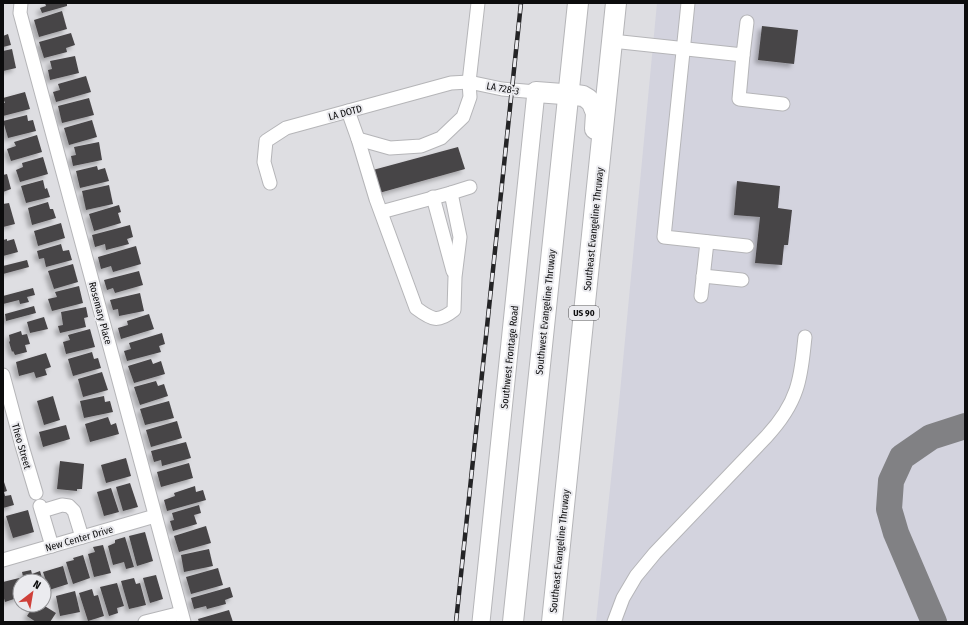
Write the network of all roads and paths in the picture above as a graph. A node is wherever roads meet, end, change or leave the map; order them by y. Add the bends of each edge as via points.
1 (21, 3) edge
2 (478, 3) edge
3 (578, 3) edge
4 (616, 3) edge
5 (688, 3) edge
6 (746, 22) dead end
7 (612, 41) junction
8 (684, 49) junction
9 (743, 55) junction
10 (470, 82) junction
11 (536, 92) junction
12 (568, 94) junction
13 (783, 104) dead end
14 (348, 111) junction
15 (564, 136) junction
16 (358, 139) junction
17 (602, 150) junction
18 (270, 183) dead end
19 (470, 187) dead end
20 (450, 193) junction
21 (433, 197) junction
22 (381, 212) junction
23 (707, 242) junction
24 (747, 246) dead end
25 (703, 276) junction
26 (455, 277) junction
27 (742, 280) dead end
28 (701, 296) dead end
29 (805, 337) dead end
30 (3, 375) edge
31 (36, 493) dead end
32 (155, 516) junction
33 (82, 537) junction
34 (52, 546) junction
35 (3, 560) edge
36 (183, 617) edge
37 (145, 622) edge
38 (481, 622) edge
39 (513, 622) edge
40 (552, 622) edge
41 (614, 622) edge

1 - 32 street, Rosemary Place via 20,13
2 - 10 street
3 - 12 highway, Southwest Evangeline Thruway
4 - 7 highway, Southeast Evangeline Thruway / US 90
5 - 8 street
6 - 9 street
7 - 8 street
7 - 17 highway, Southeast Evangeline Thruway / US 90
8 - 9 street
8 - 23 street via 664,237
9 - 13 street via 738,99
10 - 11 street, LA 728-3 via 502,89
10 - 14 street, LA DOTD via 450,83
10 - 16 street via 470,97 463,117 441,138 421,146 390,148
11 - 12 highway
11 - 15 highway via 552,103
11 - 38 main road, Southwest Frontage Road
12 - 15 highway, Southwest Evangeline Thruway
12 - 17 highway via 583,96 592,103 596,113 595,129
14 - 16 street
14 - 18 street, LA DOTD via 286,128 266,141 264,162
15 - 39 highway, Southwest Evangeline Thruway
16 - 22 street
17 - 40 highway, Southeast Evangeline Thruway / US 90
19 - 20 street
20 - 21 street
20 - 26 street via 460,237
21 - 22 street
21 - 26 street
22 - 26 street via 416,308 435,319 454,310
23 - 24 street
23 - 25 street
25 - 27 street
25 - 28 street
29 - 41 street via 796,390 780,422 654,553 623,598
30 - 31 street, Theo Street
32 - 33 street, New Center Drive
32 - 36 street, Rosemary Place
33 - 34 street, New Center Drive
33 - 34 street via 74,511 69,506 41,508
34 - 35 street, New Center Drive
36 - 37 street

